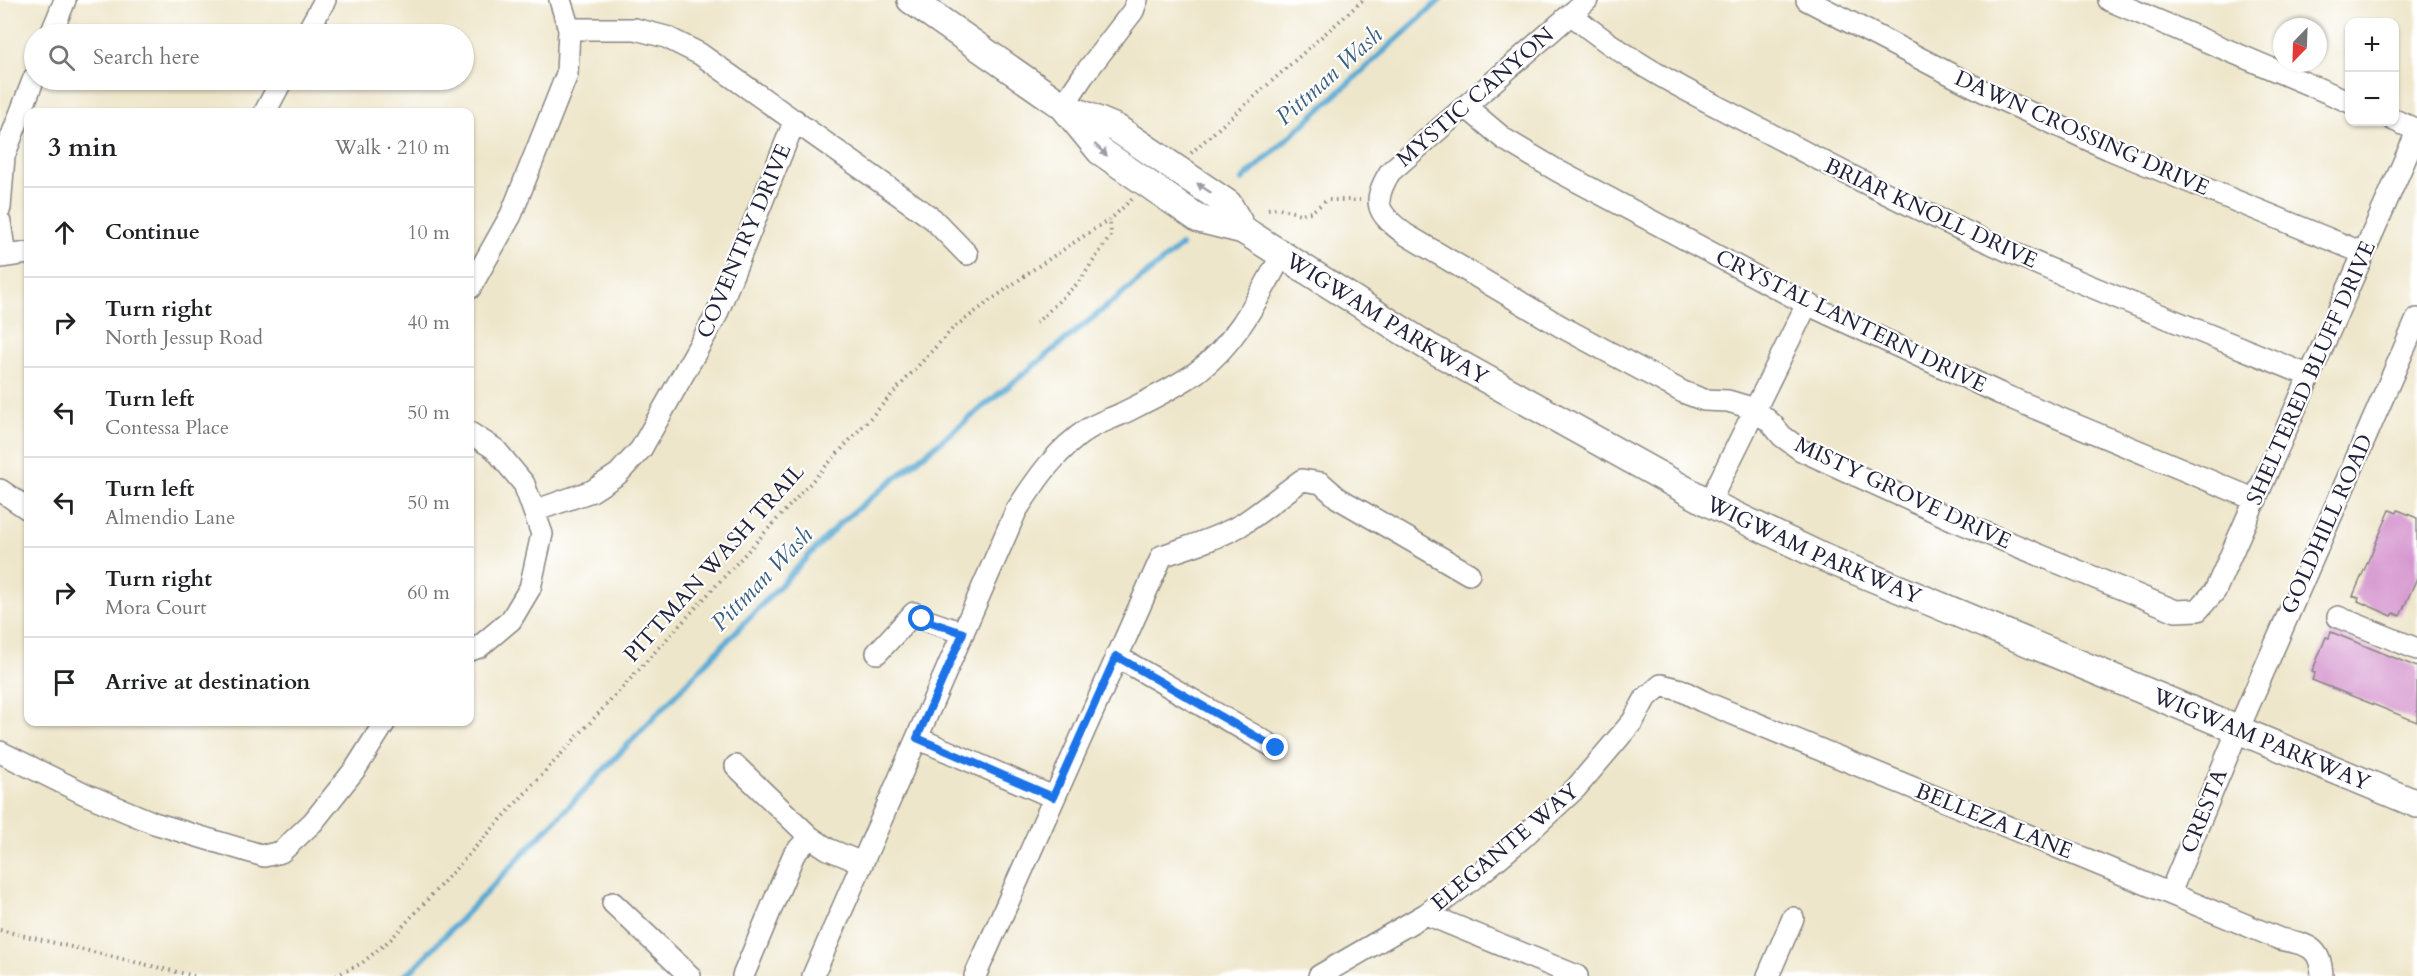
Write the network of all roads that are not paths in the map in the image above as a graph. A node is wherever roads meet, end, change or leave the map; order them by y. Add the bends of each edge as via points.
1 (65, 0) edge
2 (325, 0) edge
3 (560, 0) edge
4 (911, 0) edge
5 (1137, 0) edge
6 (1807, 0) edge
7 (2109, 0) edge
8 (1579, 7) edge
9 (55, 24) edge
10 (312, 24) edge
11 (569, 29) junction
12 (29, 90) edge
13 (277, 90) edge
14 (2345, 100) edge
15 (1063, 106) junction
16 (1465, 106) junction
17 (267, 108) edge
18 (795, 120) junction
19 (2399, 122) edge
20 (2417, 131) edge
21 (1378, 201) joint
22 (0, 208) edge
23 (0, 222) edge
24 (24, 253) edge
25 (2363, 253) junction
26 (968, 254) dead end
27 (1282, 255) junction
28 (3, 256) edge
29 (474, 281) edge
30 (1807, 304) junction
31 (2417, 319) edge
32 (2310, 376) junction
33 (1755, 409) junction
34 (474, 436) edge
35 (0, 490) edge
36 (2256, 500) junction
37 (1709, 503) junction
38 (24, 506) edge
39 (534, 511) junction
40 (1469, 574) dead end
41 (2198, 610) joint
42 (2338, 616) dead end
43 (963, 633) junction
44 (2415, 643) edge
45 (474, 649) edge
46 (877, 653) dead end
47 (1116, 656) junction
48 (1661, 685) joint
49 (382, 726) edge
50 (2238, 730) junction
51 (917, 738) junction
52 (1276, 748) dead end
53 (0, 752) edge
54 (736, 766) dead end
55 (1053, 797) junction
56 (2417, 804) edge
57 (810, 837) junction
58 (862, 864) junction
59 (2170, 893) junction
60 (613, 903) dead end
61 (1426, 914) junction
62 (1793, 918) dead end
63 (2322, 969) edge
64 (690, 976) edge
65 (743, 976) edge
66 (813, 976) edge
67 (975, 976) edge
68 (1319, 976) edge
69 (1577, 976) edge
70 (1768, 976) edge

1 - 9 street
2 - 10 street
3 - 11 street
4 - 15 main road, WIGWAM PARKWAY
5 - 15 street via 1133,11
6 - 25 street, DAWN CROSSING DRIVE via 1987,93 2109,149
7 - 14 street
8 - 16 street, MYSTIC CANYON
8 - 32 street, BRIAR KNOLL DRIVE via 1594,34 1816,158 2052,270
11 - 18 street via 635,29 666,38 700,54
11 - 29 street via 567,74 511,215
12 - 22 street via 4,156
13 - 17 street
15 - 27 main road, WIGWAM PARKWAY via 1100,151 1148,185 1199,219 1243,230
16 - 21 street, MYSTIC CANYON via 1390,172
16 - 30 street, CRYSTAL LANTERN DRIVE via 1504,139 1558,171
18 - 26 street via 933,219
18 - 39 street, COVENTRY DRIVE via 716,316 641,449 618,474 592,491
19 - 20 street
20 - 25 street, SHELTERED BLUFF DRIVE
21 - 33 street, MISTY GROVE DRIVE via 1386,220 1405,234 1592,343 1683,392
23 - 28 street
24 - 28 street
25 - 32 street, SHELTERED BLUFF DRIVE
27 - 37 main road, WIGWAM PARKWAY via 1427,346
27 - 43 street via 1249,315 1225,347 1165,392 1089,429 1061,450 1038,477 1016,511
30 - 33 street
30 - 36 street, CRYSTAL LANTERN DRIVE via 2001,394
31 - 50 street, GOLDHILL ROAD
32 - 36 street, SHELTERED BLUFF DRIVE
33 - 37 street
33 - 41 street, MISTY GROVE DRIVE via 1801,450 1954,520 2176,611
34 - 39 street via 495,449 524,484
35 - 38 street
36 - 41 street, SHELTERED BLUFF DRIVE via 2216,591
37 - 50 main road, WIGWAM PARKWAY via 1820,556
39 - 45 street via 542,534 530,588 511,620
40 - 47 street via 1338,498 1321,483 1302,480 1239,526 1162,556
42 - 44 street
43 - 46 street via 914,613
43 - 51 street
47 - 52 street
47 - 55 street
48 - 59 street, BELLEZA LANE
48 - 61 street, ELEGANTE WAY via 1645,699 1633,722 1576,788 1482,872
49 - 53 street via 356,768 313,822 281,852 264,856 154,823
50 - 56 main road, WIGWAM PARKWAY
50 - 59 street, CRESTA
51 - 55 street
51 - 58 street
54 - 57 street
55 - 67 street
57 - 58 street
57 - 65 street via 794,854
58 - 66 street
59 - 63 street, BELLEZA LANE via 2280,939 2308,945
60 - 64 street
61 - 68 street, ELEGANTE WAY
61 - 69 street
62 - 70 street

